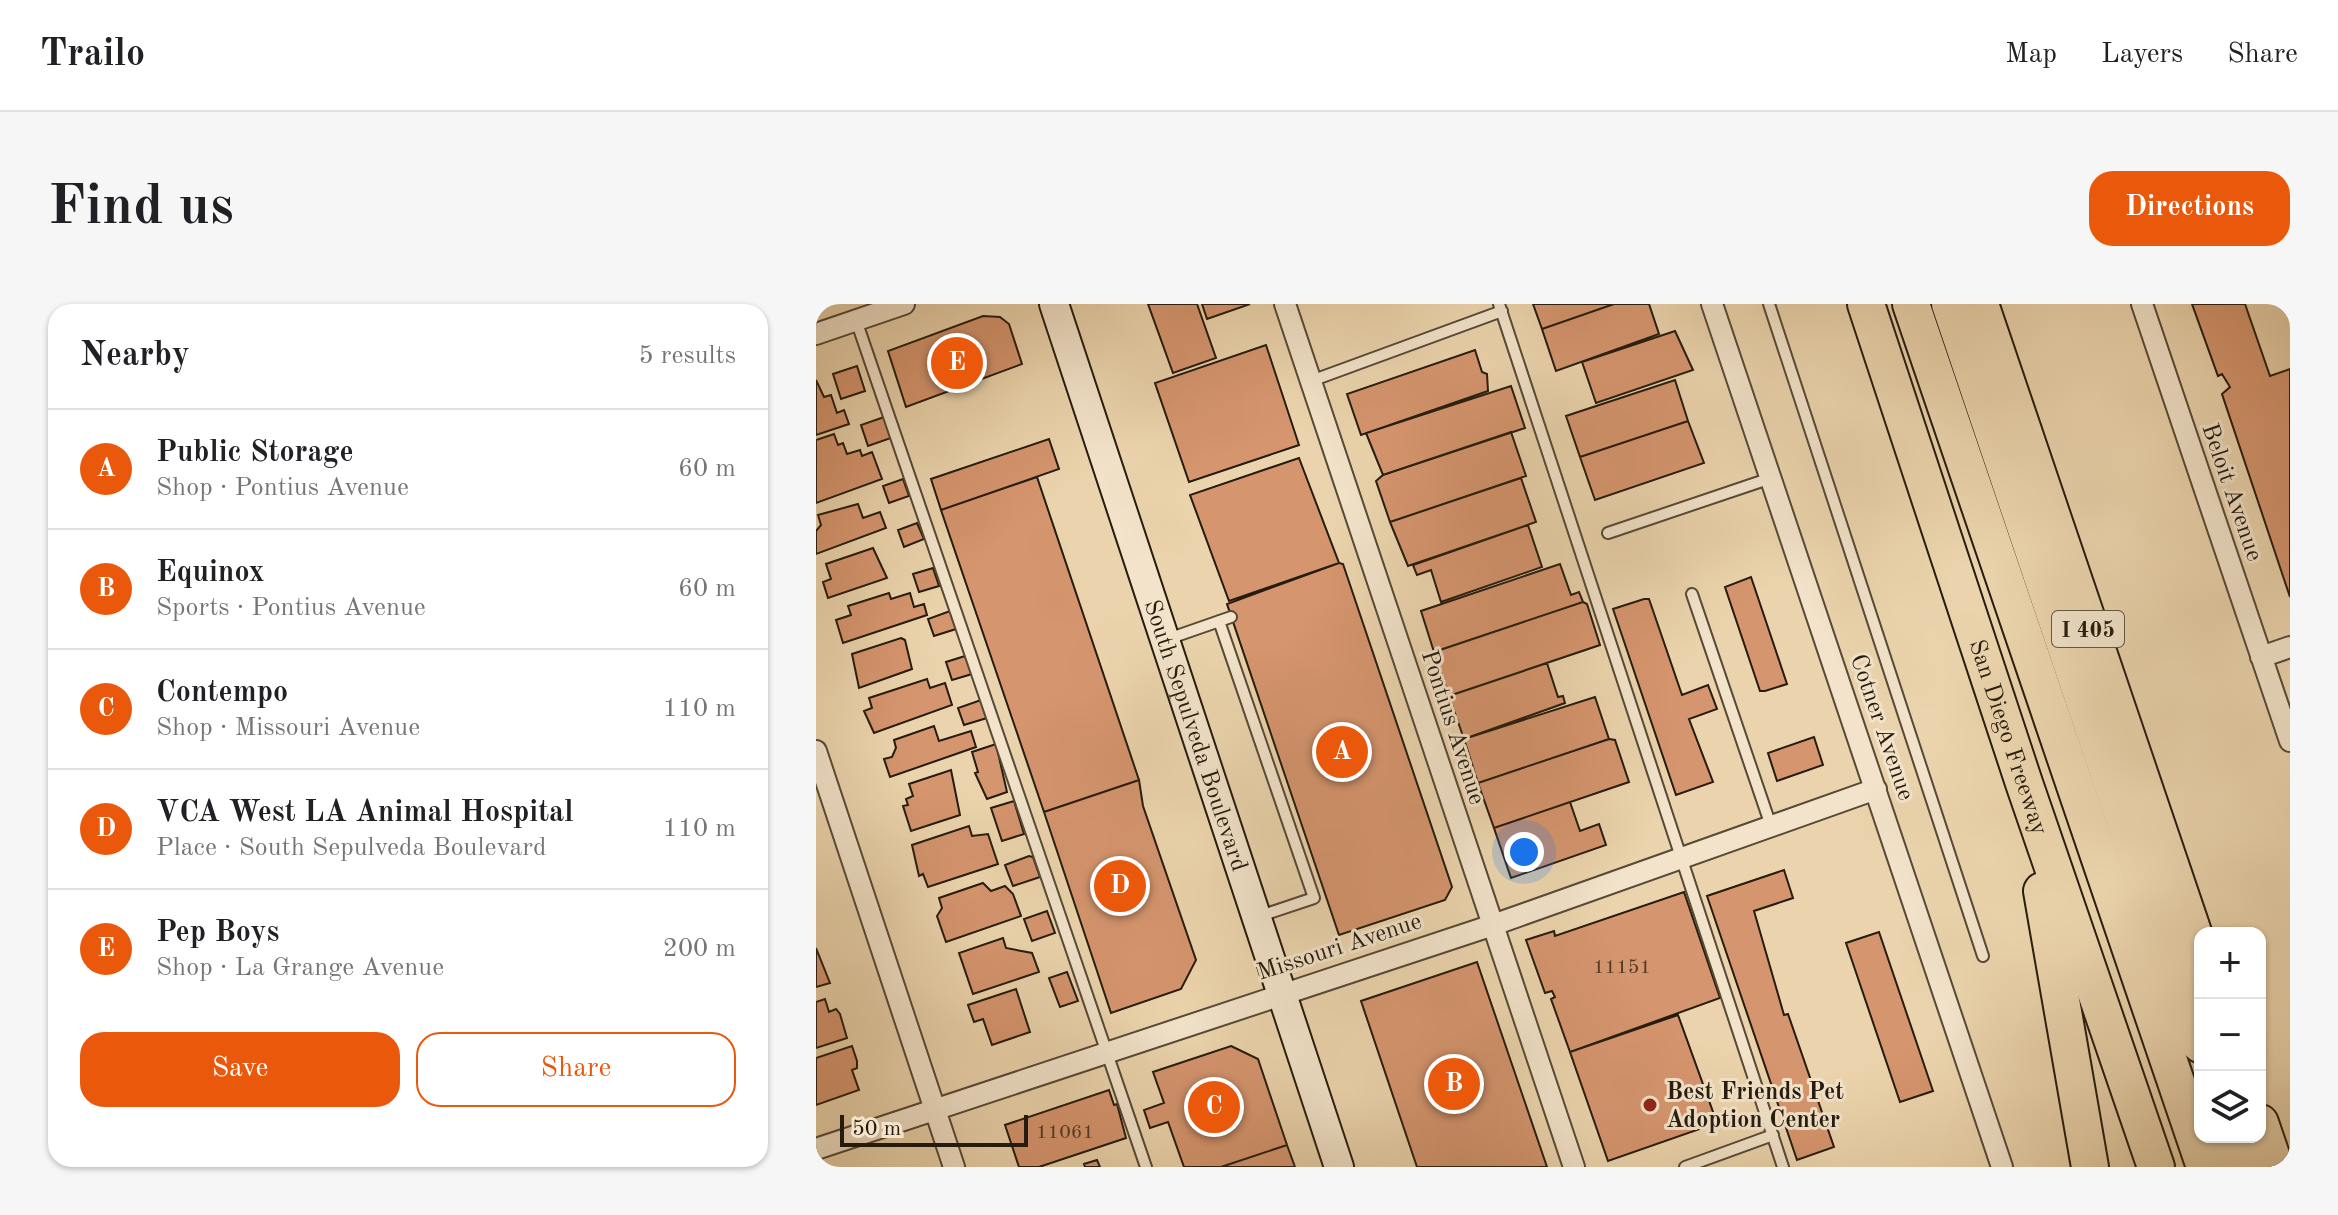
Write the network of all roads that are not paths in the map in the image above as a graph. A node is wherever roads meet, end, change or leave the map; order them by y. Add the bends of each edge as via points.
1 (904, 304) edge
2 (1054, 304) edge
3 (1285, 304) edge
4 (1712, 304) edge
5 (1769, 304) edge
6 (1866, 304) edge
7 (1911, 304) edge
8 (1950, 304) edge
9 (1980, 304) edge
10 (2142, 304) edge
11 (1500, 308) edge
12 (856, 320) junction
13 (816, 334) edge
14 (1311, 381) junction
15 (1771, 478) junction
16 (1608, 533) dead end
17 (1692, 594) dead end
18 (1231, 617) dead end
19 (1219, 621) junction
20 (1165, 640) junction
21 (2290, 647) edge
22 (2261, 657) junction
23 (2290, 741) edge
24 (816, 751) edge
25 (2024, 783) junction
26 (1876, 789) junction
27 (1771, 826) junction
28 (1681, 856) junction
29 (1255, 918) junction
30 (1493, 925) junction
31 (2194, 935) edge
32 (1983, 956) dead end
33 (1280, 992) junction
34 (2194, 1026) edge
35 (1105, 1052) junction
36 (934, 1109) junction
37 (1773, 1135) junction
38 (2266, 1141) edge
39 (2233, 1143) edge
40 (816, 1149) edge
41 (954, 1167) edge
42 (1146, 1167) edge
43 (1339, 1167) edge
44 (1574, 1167) edge
45 (1685, 1167) edge
46 (1783, 1167) edge
47 (2002, 1167) edge
48 (2090, 1167) edge
49 (2156, 1167) edge
50 (2205, 1167) edge
51 (2241, 1167) edge
52 (2275, 1167) edge

1 - 12 street
2 - 20 main road, South Sepulveda Boulevard
3 - 14 street, Pontius Avenue
4 - 15 street, Cotner Avenue
5 - 32 lane
6 - 25 highway, San Diego Freeway
7 - 50 highway
8 - 34 highway
9 - 31 highway, I 405
10 - 22 street, Beloit Avenue
11 - 14 lane
11 - 28 lane
12 - 13 street
12 - 35 lane
14 - 30 street, Pontius Avenue
15 - 16 lane
15 - 26 street, Cotner Avenue
17 - 27 lane
18 - 19 lane
19 - 20 lane
19 - 29 lane via 1314,898
20 - 29 main road, South Sepulveda Boulevard
21 - 22 street
22 - 23 street, Beloit Avenue
24 - 36 street
25 - 48 highway
25 - 49 highway, San Diego Freeway
26 - 27 street, Missouri Avenue
26 - 47 street, Cotner Avenue
27 - 28 street, Missouri Avenue
28 - 30 street, Missouri Avenue
28 - 37 lane
29 - 33 main road, South Sepulveda Boulevard
30 - 33 street, Missouri Avenue
30 - 44 street, Pontius Avenue
33 - 35 street, Missouri Avenue
33 - 43 main road, South Sepulveda Boulevard
35 - 36 street, Missouri Avenue
35 - 42 lane
36 - 40 street, Missouri Avenue
36 - 41 street
37 - 45 lane
37 - 46 lane
38 - 52 highway
39 - 51 highway

